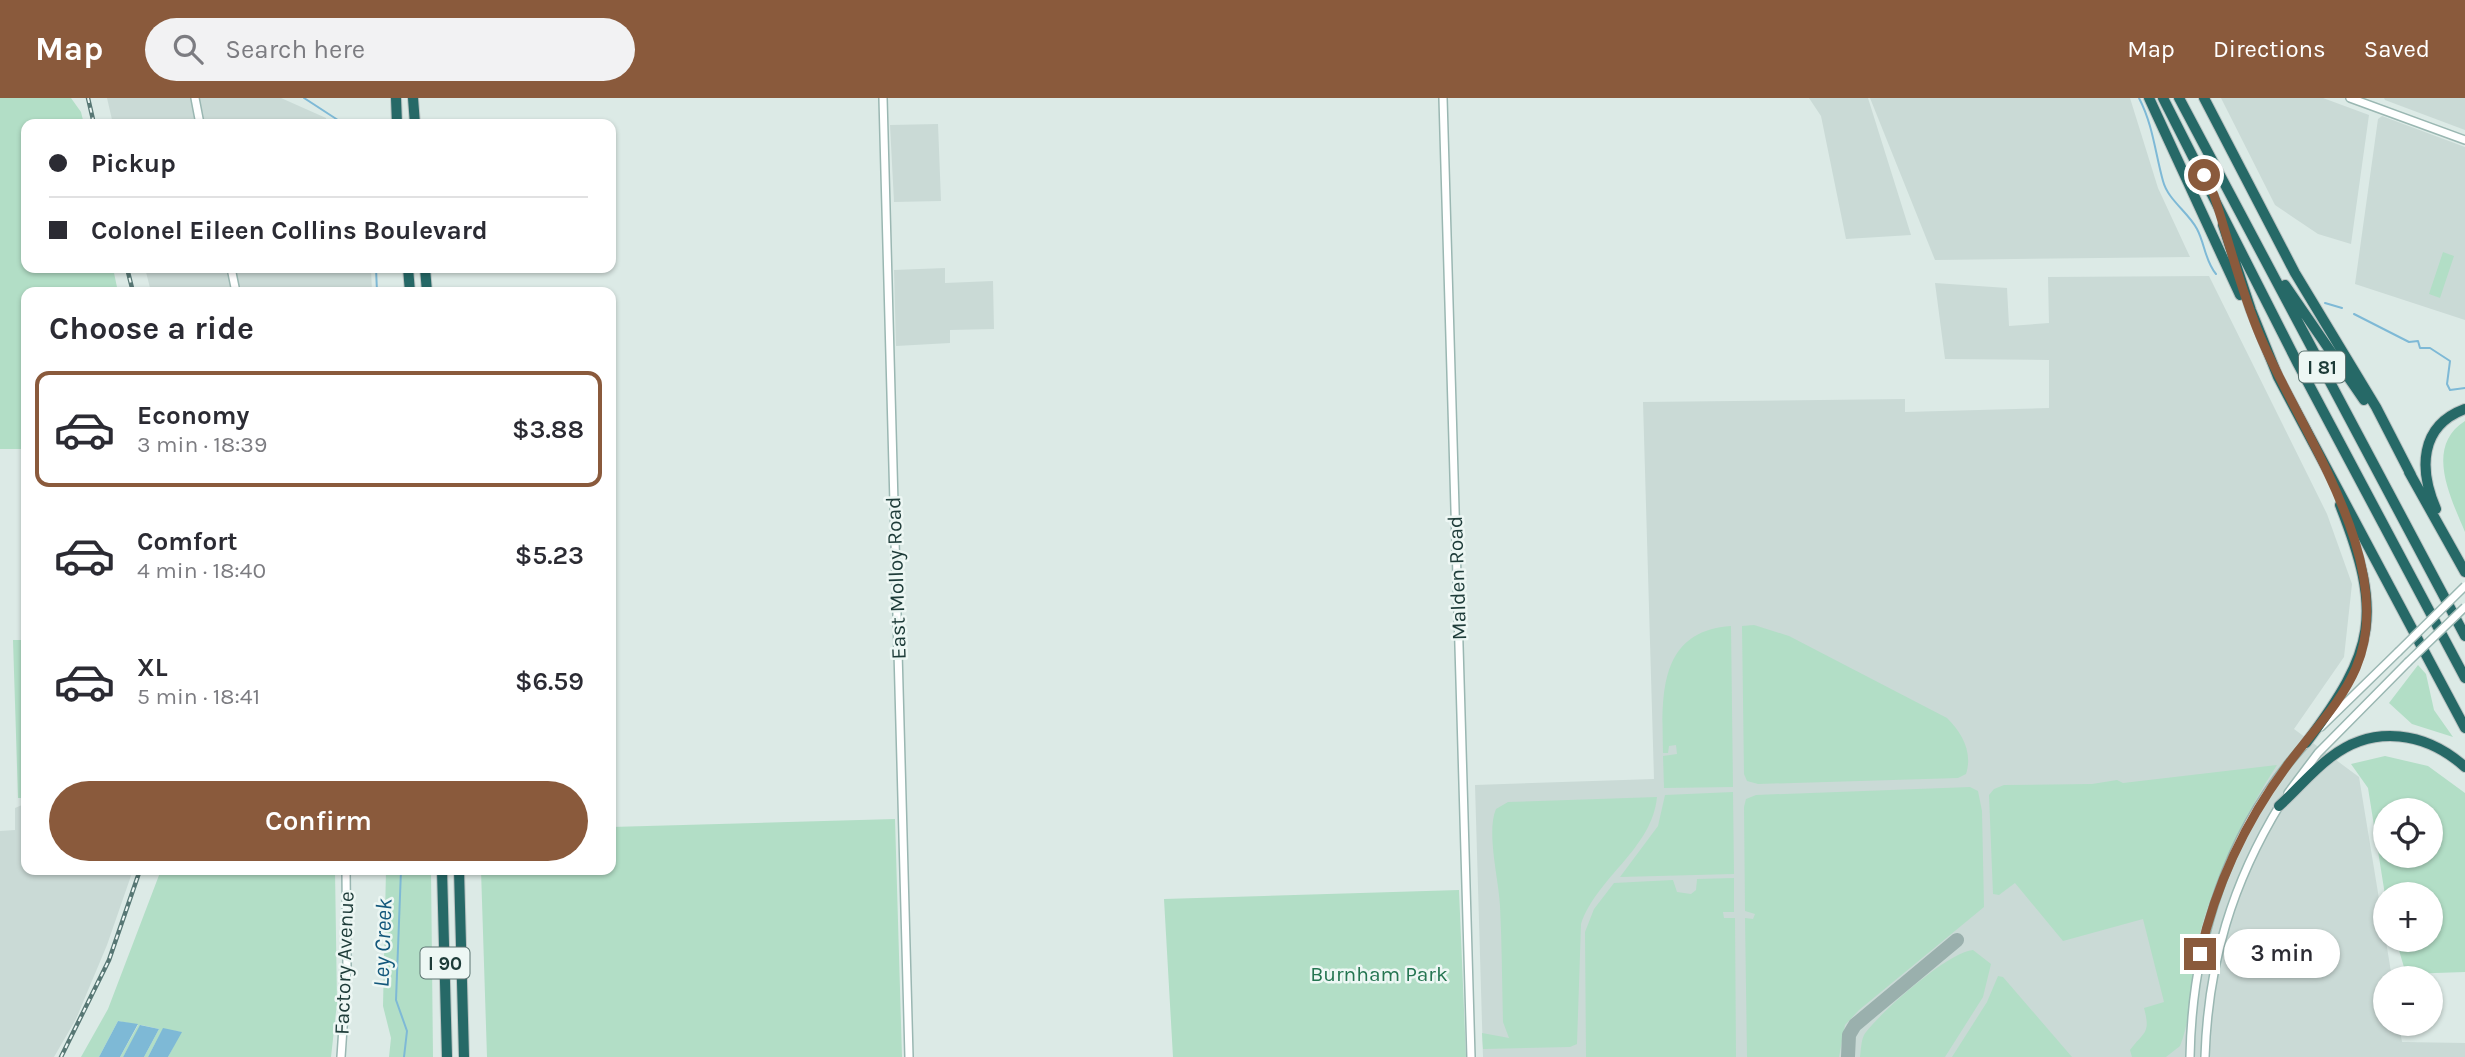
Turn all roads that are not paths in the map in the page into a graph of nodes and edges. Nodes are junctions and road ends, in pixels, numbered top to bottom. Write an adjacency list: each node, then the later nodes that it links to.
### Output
1 (195, 98): 13 (street)
2 (396, 98): 14 (highway)
3 (414, 98): 15 (highway)
4 (883, 98): 38 (street, East Molloy Road)
5 (1443, 98): 39 (street, Malden Road)
6 (2149, 98): 19 (highway)
7 (2163, 98): 17 (highway, I 81)
8 (2179, 98): 18 (highway, I 81)
9 (2204, 98): 22 (highway)
10 (2350, 98): 12 (street)
11 (2377, 98): 12 (street)
12 (2376, 107): 16 (street)
13 (199, 119)
14 (397, 119)
15 (415, 119)
16 (2465, 140)
17 (2214, 195): 19 (highway); 27 (highway, I 81)
18 (2251, 233): 22 (highway); 26 (highway, I 81)
19 (2259, 334): 21 (highway)
20 (2465, 409): 23 (highway)
21 (2321, 459): 28 (highway); 29 (highway)
22 (2411, 475): 23 (highway)
23 (2463, 568)
24 (2465, 586): 29 (street, bridge)
25 (2465, 607): 31 (street, bridge)
26 (2465, 636)
27 (2465, 678)
28 (2465, 728)
29 (2306, 743): 40 (street)
30 (2465, 767): 31 (highway)
31 (2279, 806): 41 (street)
32 (346, 875): 35 (street, Factory Avenue)
33 (443, 875): 36 (highway, I 90)
34 (459, 875): 37 (highway, I 90)
35 (341, 1057)
36 (447, 1057)
37 (464, 1057)
38 (909, 1057)
39 (1471, 1057)
40 (2190, 1057)
41 (2205, 1057)

